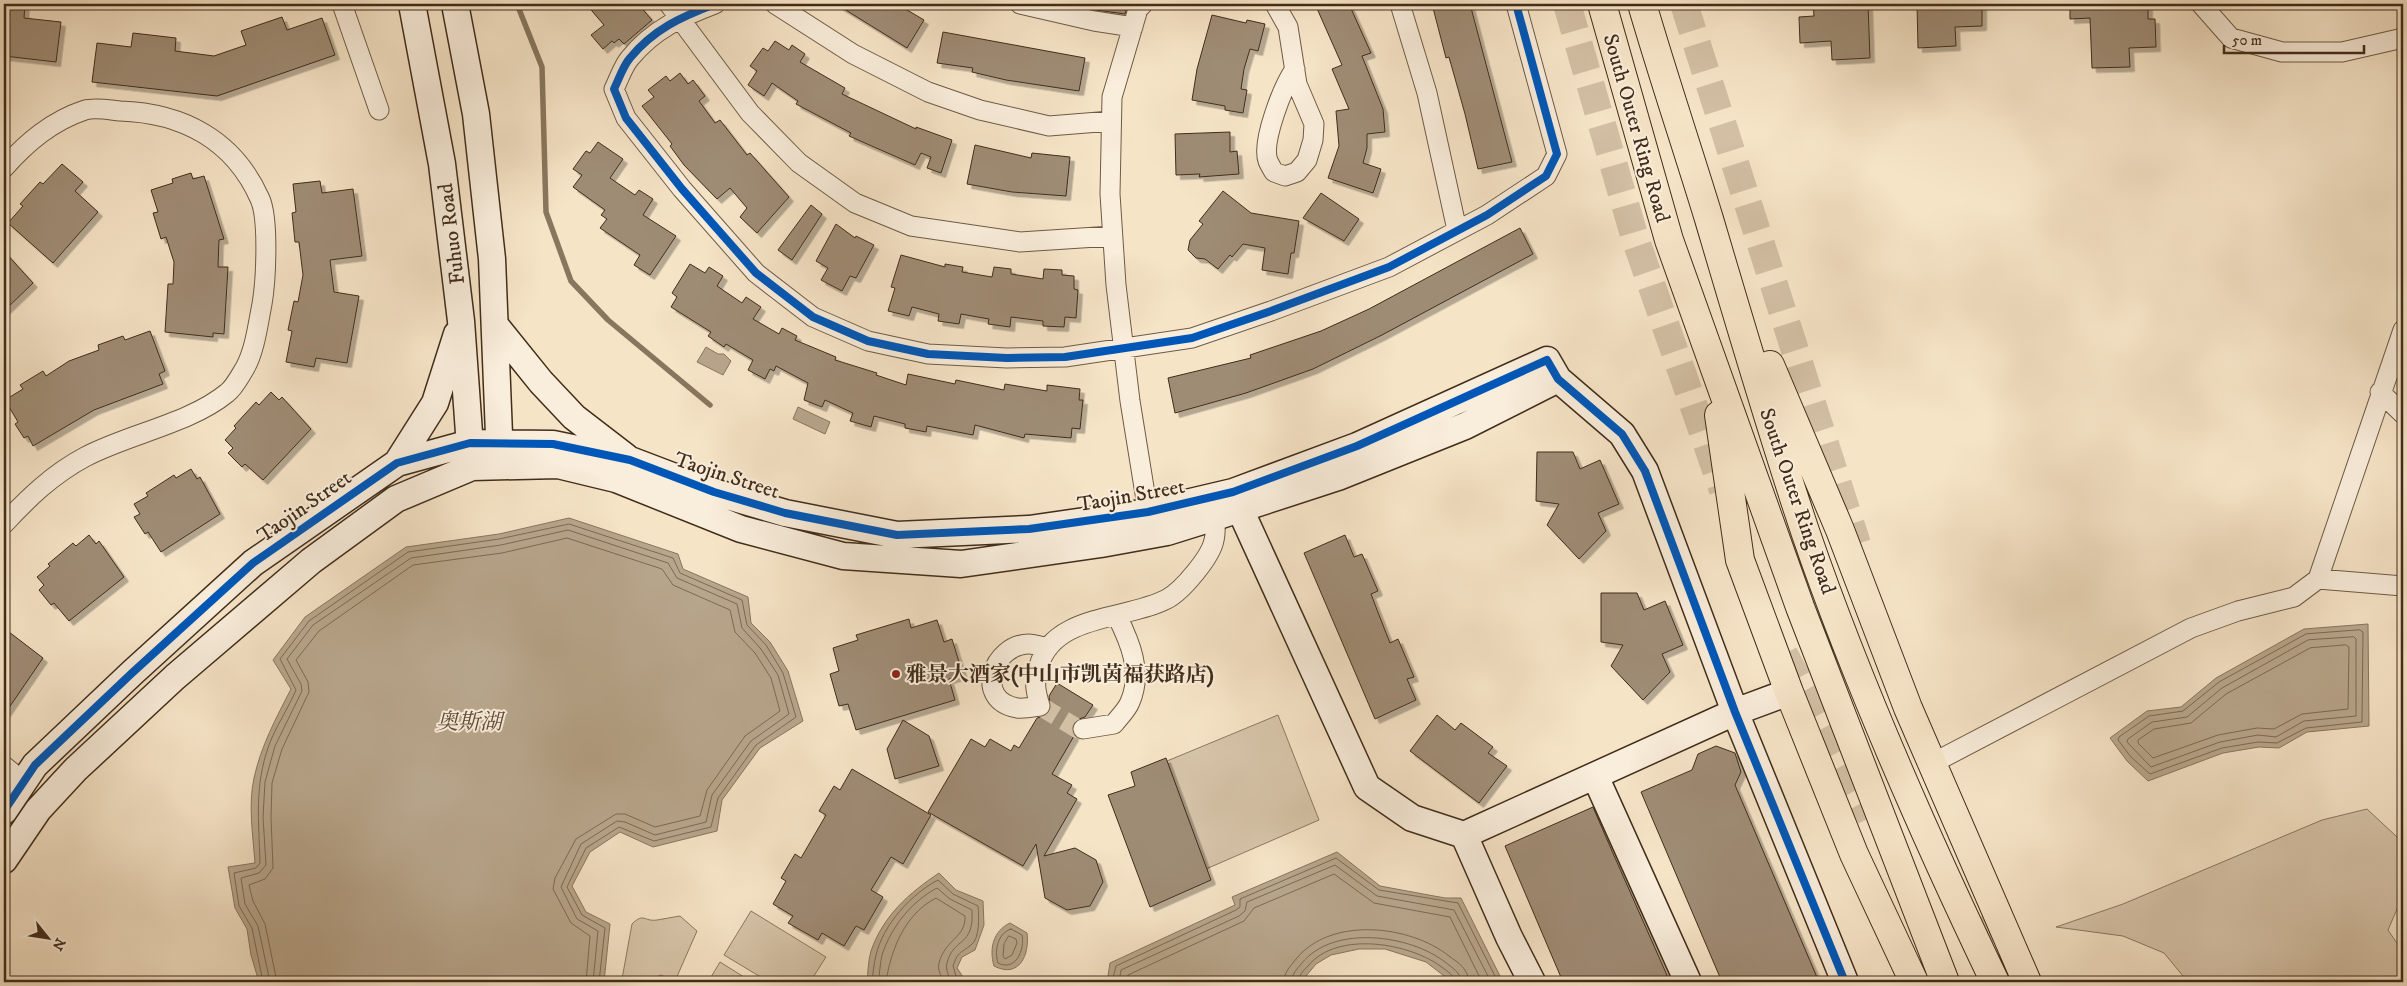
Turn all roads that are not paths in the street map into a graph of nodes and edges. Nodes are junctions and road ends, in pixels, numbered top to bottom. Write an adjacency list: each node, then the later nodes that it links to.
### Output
1 (342, 4): 18 (street)
2 (412, 4): 24 (street, Fuhuo Road)
3 (455, 4): 25 (street, Fuhuo Road)
4 (715, 4): 14 (street)
5 (775, 4): 19 (street)
6 (1020, 4): 15 (street)
7 (1142, 4): 15 (street)
8 (1275, 4): 17 (street)
9 (1400, 4): 21 (street)
10 (1516, 4): 21 (street)
11 (1602, 4): 28 (highway, South Outer Ring Road)
12 (1642, 4): 23 (highway, South Outer Ring Road)
13 (2200, 4): 16 (street)
14 (674, 11): 22 (street); 27 (street)
15 (1133, 27): 19 (street)
16 (2403, 38)
17 (1295, 69): 17 (street)
18 (379, 110)
19 (1111, 121): 22 (street)
20 (4, 168): 37 (street)
21 (1457, 230): 27 (street)
22 (1112, 236): 27 (street)
23 (1727, 286): 45 (highway); 57 (highway, South Outer Ring Road)
24 (461, 322): 32 (street, Fuhuo Road); 34 (street)
25 (495, 325): 31 (street, Fuhuo Road); 33 (street)
26 (2403, 330): 29 (street)
27 (1125, 349): 36 (street)
28 (1709, 354): 42 (highway); 56 (highway, South Outer Ring Road)
29 (2380, 392): 30 (street); 38 (street)
30 (2403, 414)
31 (500, 454): 32 (street); 33 (street, Taojin Street); 35 (street)
32 (471, 455): 34 (street, Taojin Street); 49 (street)
33 (630, 460): 36 (street, Taojin Street)
34 (397, 463): 48 (street, Taojin Street)
35 (1229, 506): 36 (street, Taojin Street); 40 (street); 43 (street); 50 (street)
36 (1148, 512)
37 (4, 524)
38 (2318, 579): 39 (street); 45 (street)
39 (2403, 586)
40 (1117, 616): 41 (street); 44 (street)
41 (1048, 648)
42 (1789, 692): 43 (street); 55 (highway)
43 (1735, 712): 47 (street); 54 (street)
44 (1083, 729)
45 (1931, 764): 58 (highway)
46 (4, 766): 48 (street)
47 (1595, 776): 50 (street); 53 (street)
48 (11, 800): 49 (street)
49 (38, 810): 51 (street)
50 (1464, 835): 52 (street)
51 (4, 860)
52 (1532, 982)
53 (1688, 982)
54 (1845, 982)
55 (1914, 982)
56 (1946, 982)
57 (1995, 982)
58 (2027, 982)

